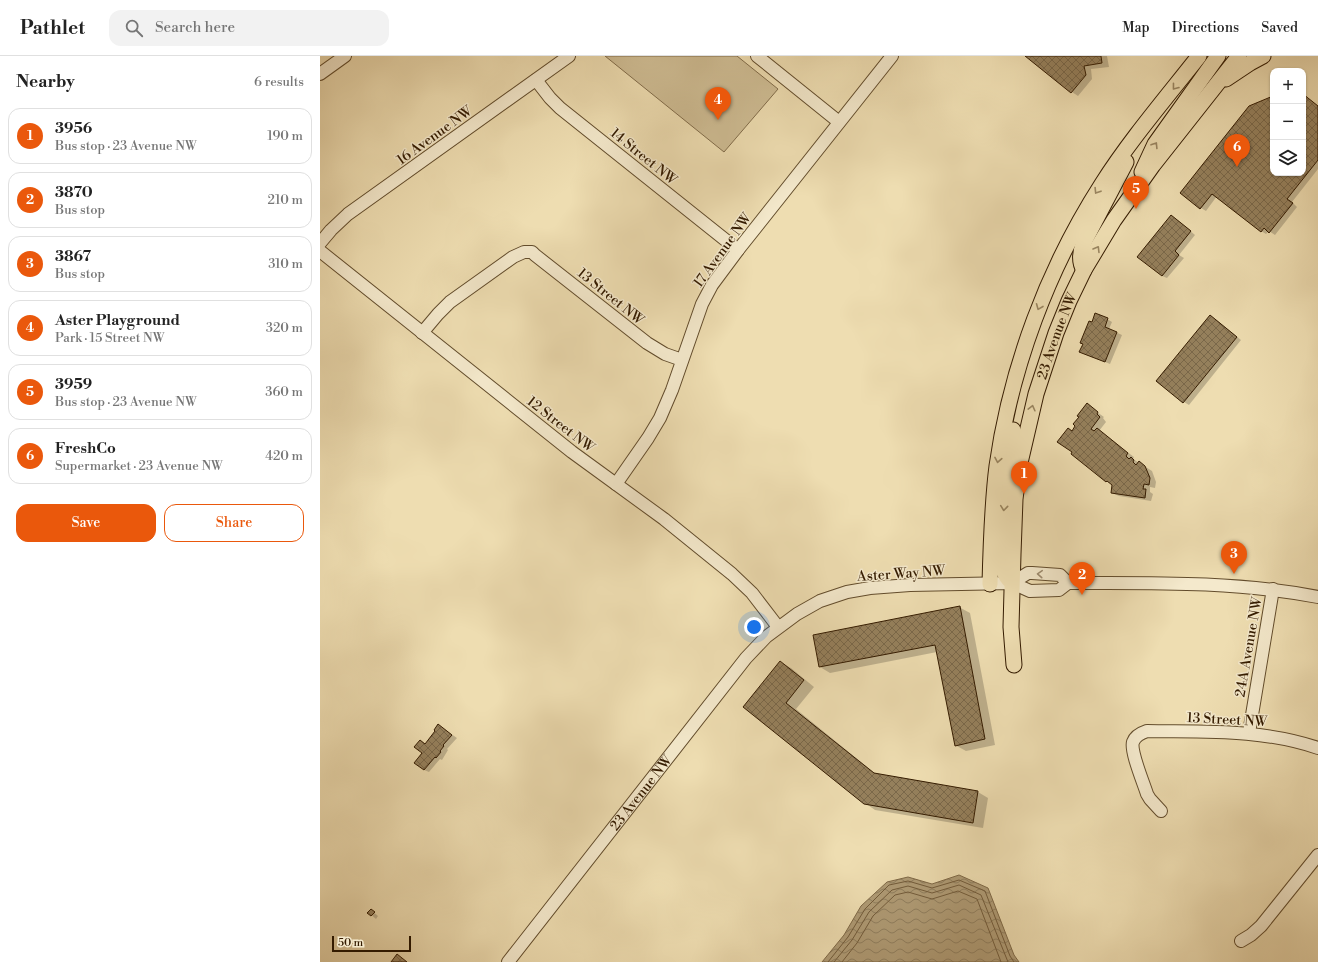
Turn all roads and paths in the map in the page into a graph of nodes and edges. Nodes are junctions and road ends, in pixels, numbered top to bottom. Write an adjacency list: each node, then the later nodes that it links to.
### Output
1 (345, 56): 9 (street)
2 (569, 56): 10 (street, 16 Avenue NW)
3 (757, 56): 12 (street)
4 (892, 56): 12 (street, 17 Avenue NW)
5 (1199, 56): 13 (main road, 23 Avenue NW, one-way to 13)
6 (1218, 56): 14 (main road, one-way to 6)
7 (1239, 56): 11 (main road, 23 Avenue NW)
8 (1263, 56): 11 (main road)
9 (320, 74)
10 (536, 80): 15 (street, 16 Avenue NW); 17 (street, 14 Street NW)
11 (1214, 88): 14 (main road, 23 Avenue NW)
12 (840, 122): 17 (street, 17 Avenue NW)
13 (1142, 129): 18 (main road); 20 (main road, 23 Avenue NW, one-way to 20)
14 (1133, 193): 18 (main road, 23 Avenue NW, one-way to 14)
15 (320, 243)
16 (320, 250): 19 (street, 12 Street NW)
17 (738, 250): 21 (street, 17 Avenue NW)
18 (1084, 270): 23 (main road, 23 Avenue NW, one-way to 18)
19 (422, 333): 21 (street, 13 Street NW); 22 (street, 12 Street NW)
20 (1026, 345): 23 (main road, one-way to 23); 25 (main road, 23 Avenue NW, one-way to 25)
21 (682, 360): 22 (street, 17 Avenue NW)
22 (616, 484): 28 (street, 12 Street NW)
23 (1012, 583): 24 (street); 24 (street, one-way to 23); 25 (street, Aster Way NW); 29 (main road, 23 Avenue NW)
24 (1068, 583): 26 (street)
25 (990, 584): 28 (street, Aster Way NW)
26 (1273, 590): 27 (street); 30 (street, 24A Avenue NW)
27 (1318, 597)
28 (778, 627): 35 (street, 23 Avenue NW)
29 (1014, 665)
30 (1248, 733): 31 (street, 13 Street NW); 32 (street, 13 Street NW)
31 (1318, 748)
32 (1161, 811)
33 (1318, 855): 34 (street)
34 (1241, 941)
35 (508, 962)

